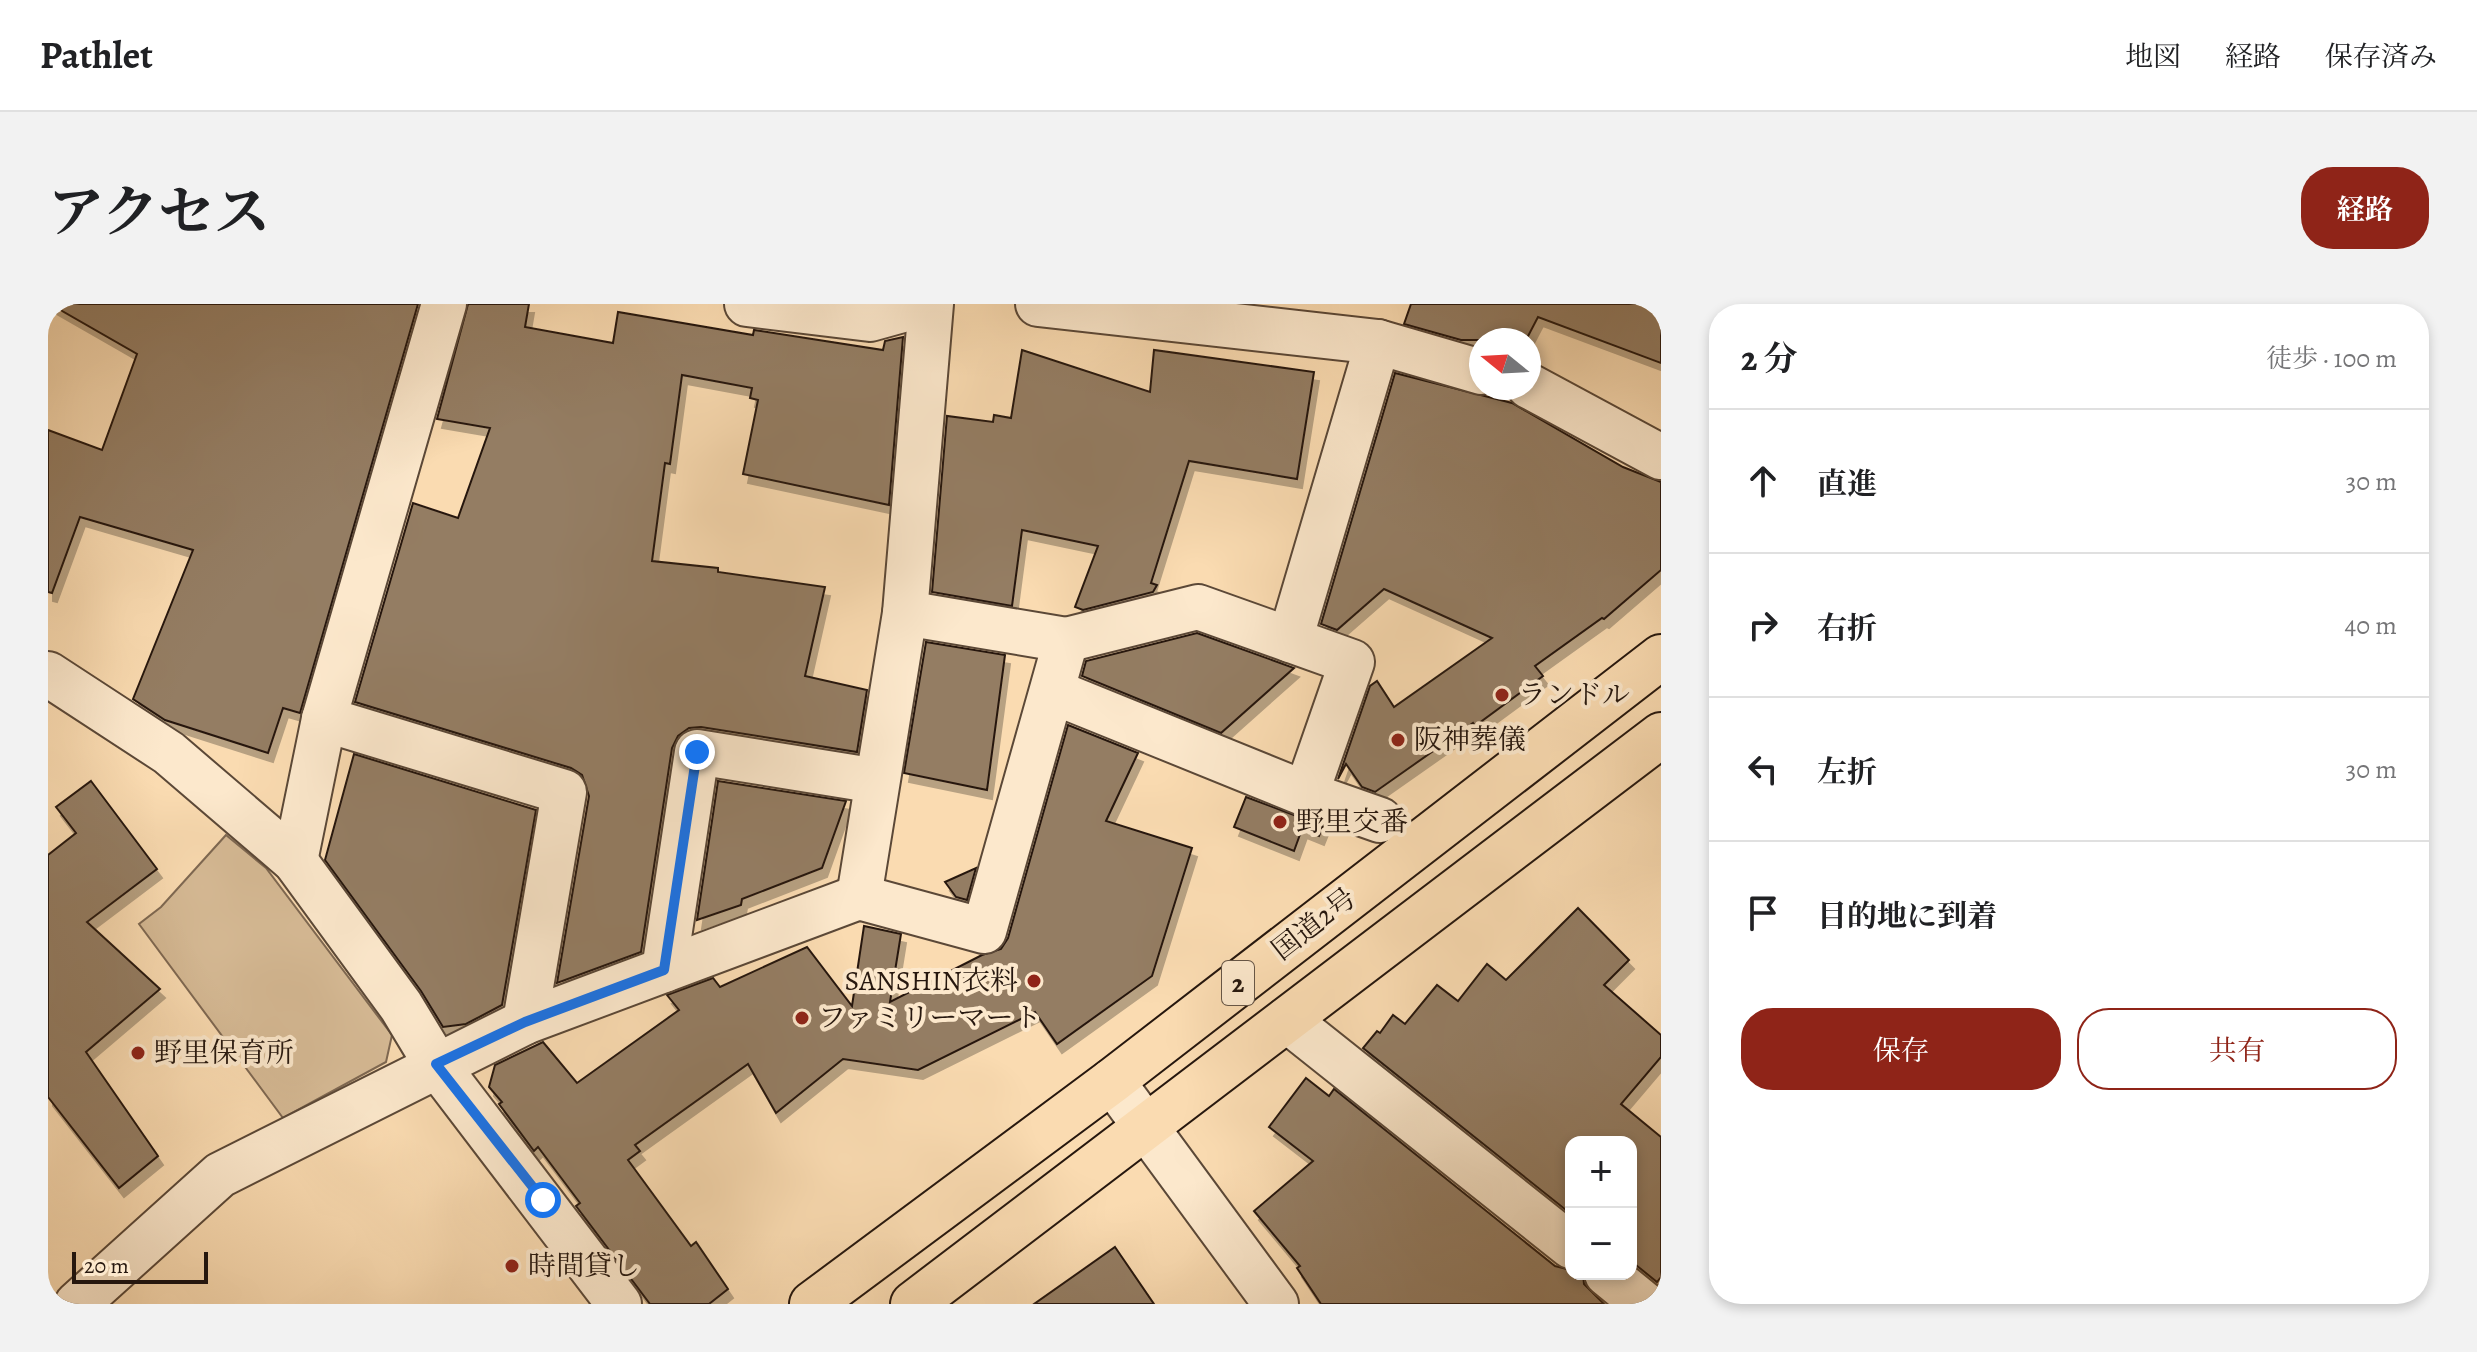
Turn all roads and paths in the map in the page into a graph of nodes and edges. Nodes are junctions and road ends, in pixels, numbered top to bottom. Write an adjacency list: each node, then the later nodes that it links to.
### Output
1 (444, 304): 16 (street)
2 (747, 304): 3 (street)
3 (924, 304)
4 (931, 304): 10 (street)
5 (1038, 304): 6 (street)
6 (1358, 328): 7 (street); 12 (street)
7 (1469, 368)
8 (1541, 392): 9 (street)
9 (1661, 457)
10 (905, 613): 11 (street); 18 (street)
11 (1066, 640): 12 (street); 15 (street)
12 (1290, 640): 19 (street)
13 (1661, 657): 27 (highway, 国道2号 / 2)
14 (48, 674): 21 (street)
15 (1054, 692): 19 (street); 22 (street)
16 (324, 719): 21 (street); 25 (street)
17 (1661, 735): 24 (highway, 2)
18 (877, 781): 22 (street); 23 (street)
19 (1306, 794): 20 (street)
20 (1380, 820)
21 (295, 861): 26 (street)
22 (859, 897): 23 (street)
23 (664, 970): 25 (street)
24 (1287, 1020): 28 (highway, 2); 29 (street)
25 (525, 1022): 26 (street)
26 (436, 1064): 31 (street); 32 (street)
27 (1112, 1081): 28 (street); 33 (highway, 国道2号 / 2)
28 (1147, 1127): 34 (highway, 2); 35 (street)
29 (1565, 1241)
30 (1614, 1280): 36 (street)
31 (77, 1304)
32 (619, 1304)
33 (812, 1304)
34 (913, 1304)
35 (1276, 1304)
36 (1644, 1304)

